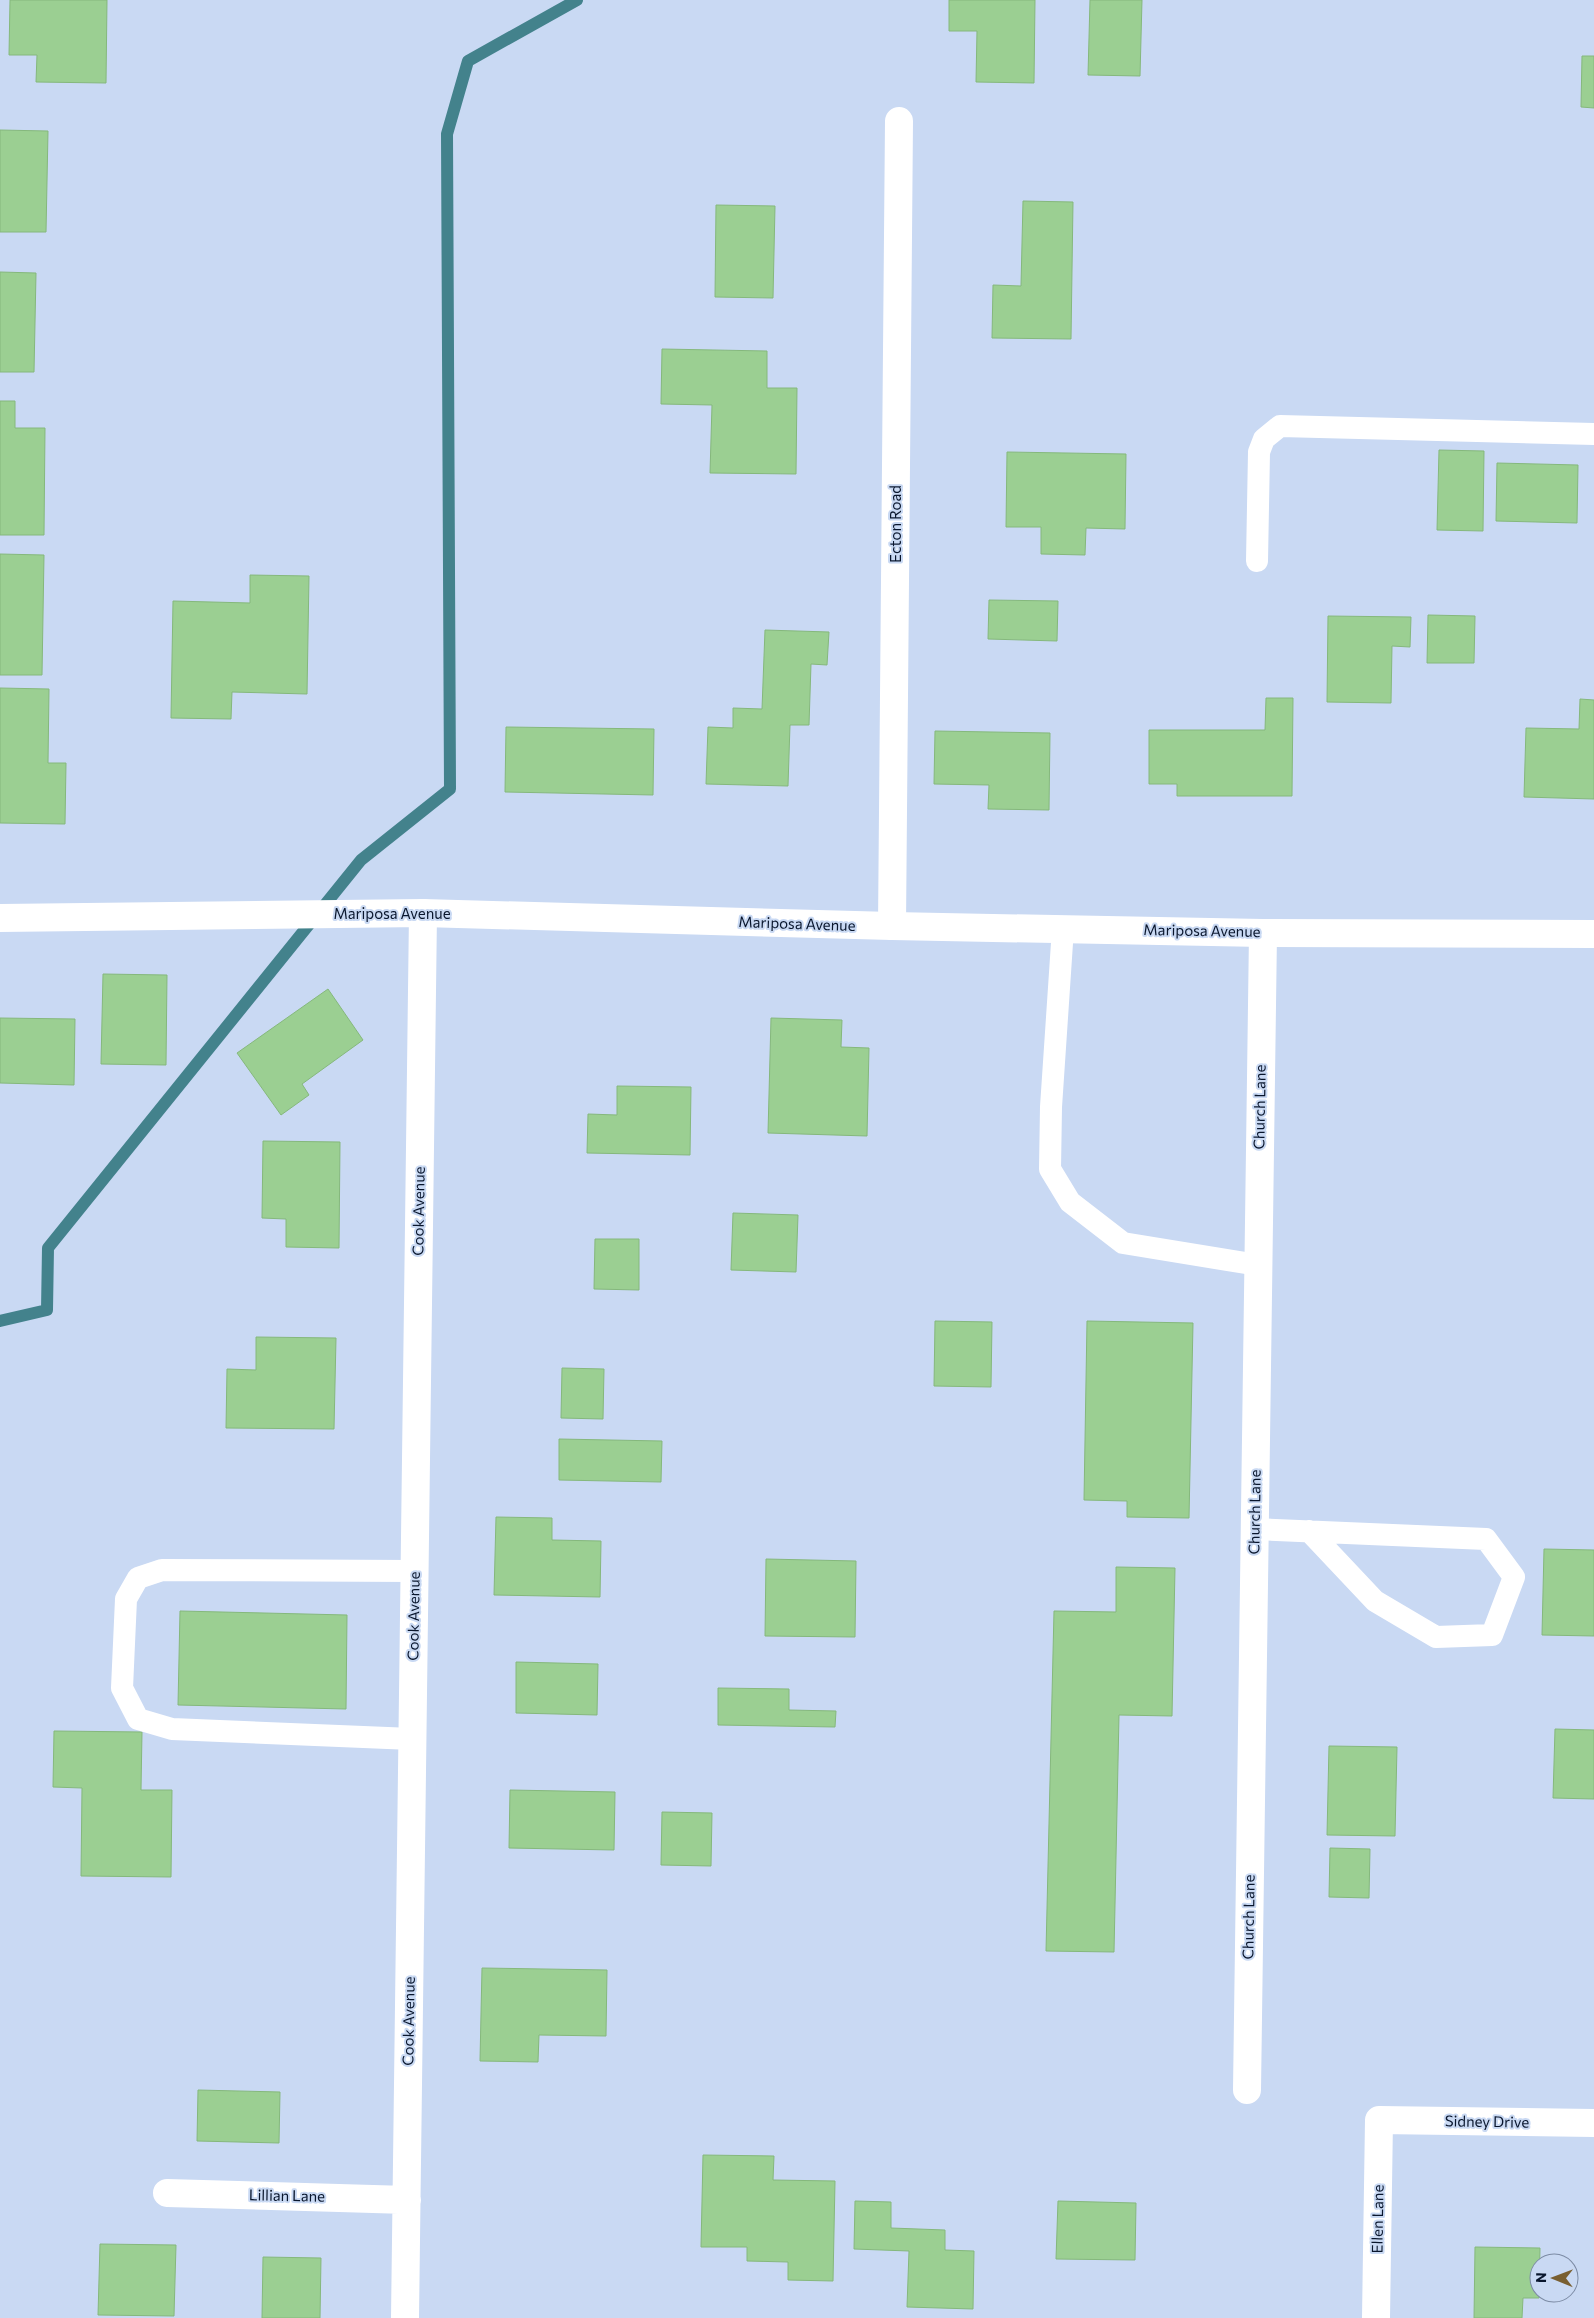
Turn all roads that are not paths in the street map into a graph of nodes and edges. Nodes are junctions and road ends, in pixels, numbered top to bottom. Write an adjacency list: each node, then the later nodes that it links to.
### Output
1 (899, 121): 6 (street, Ecton Road)
2 (1594, 434): 3 (lane)
3 (1257, 561)
4 (423, 913): 5 (street, Mariposa Avenue); 6 (street, Mariposa Avenue); 13 (street, Cook Avenue)
5 (0, 918)
6 (892, 926): 7 (street, Mariposa Avenue)
7 (1063, 928): 8 (street, Mariposa Avenue); 10 (lane)
8 (1263, 933): 9 (street, Mariposa Avenue); 10 (street, Church Lane)
9 (1594, 934)
10 (1258, 1265): 11 (street, Church Lane)
11 (1255, 1529): 12 (lane); 15 (street, Church Lane)
12 (1309, 1531): 12 (lane)
13 (414, 1571): 14 (street, Cook Avenue); 14 (lane)
14 (412, 1739): 19 (street, Cook Avenue)
15 (1247, 2090)
16 (1379, 2120): 17 (street, Sidney Drive); 21 (street, Ellen Lane)
17 (1594, 2123)
18 (167, 2193): 19 (street, Lillian Lane)
19 (406, 2200): 20 (street, Cook Avenue)
20 (405, 2318)
21 (1376, 2318)

